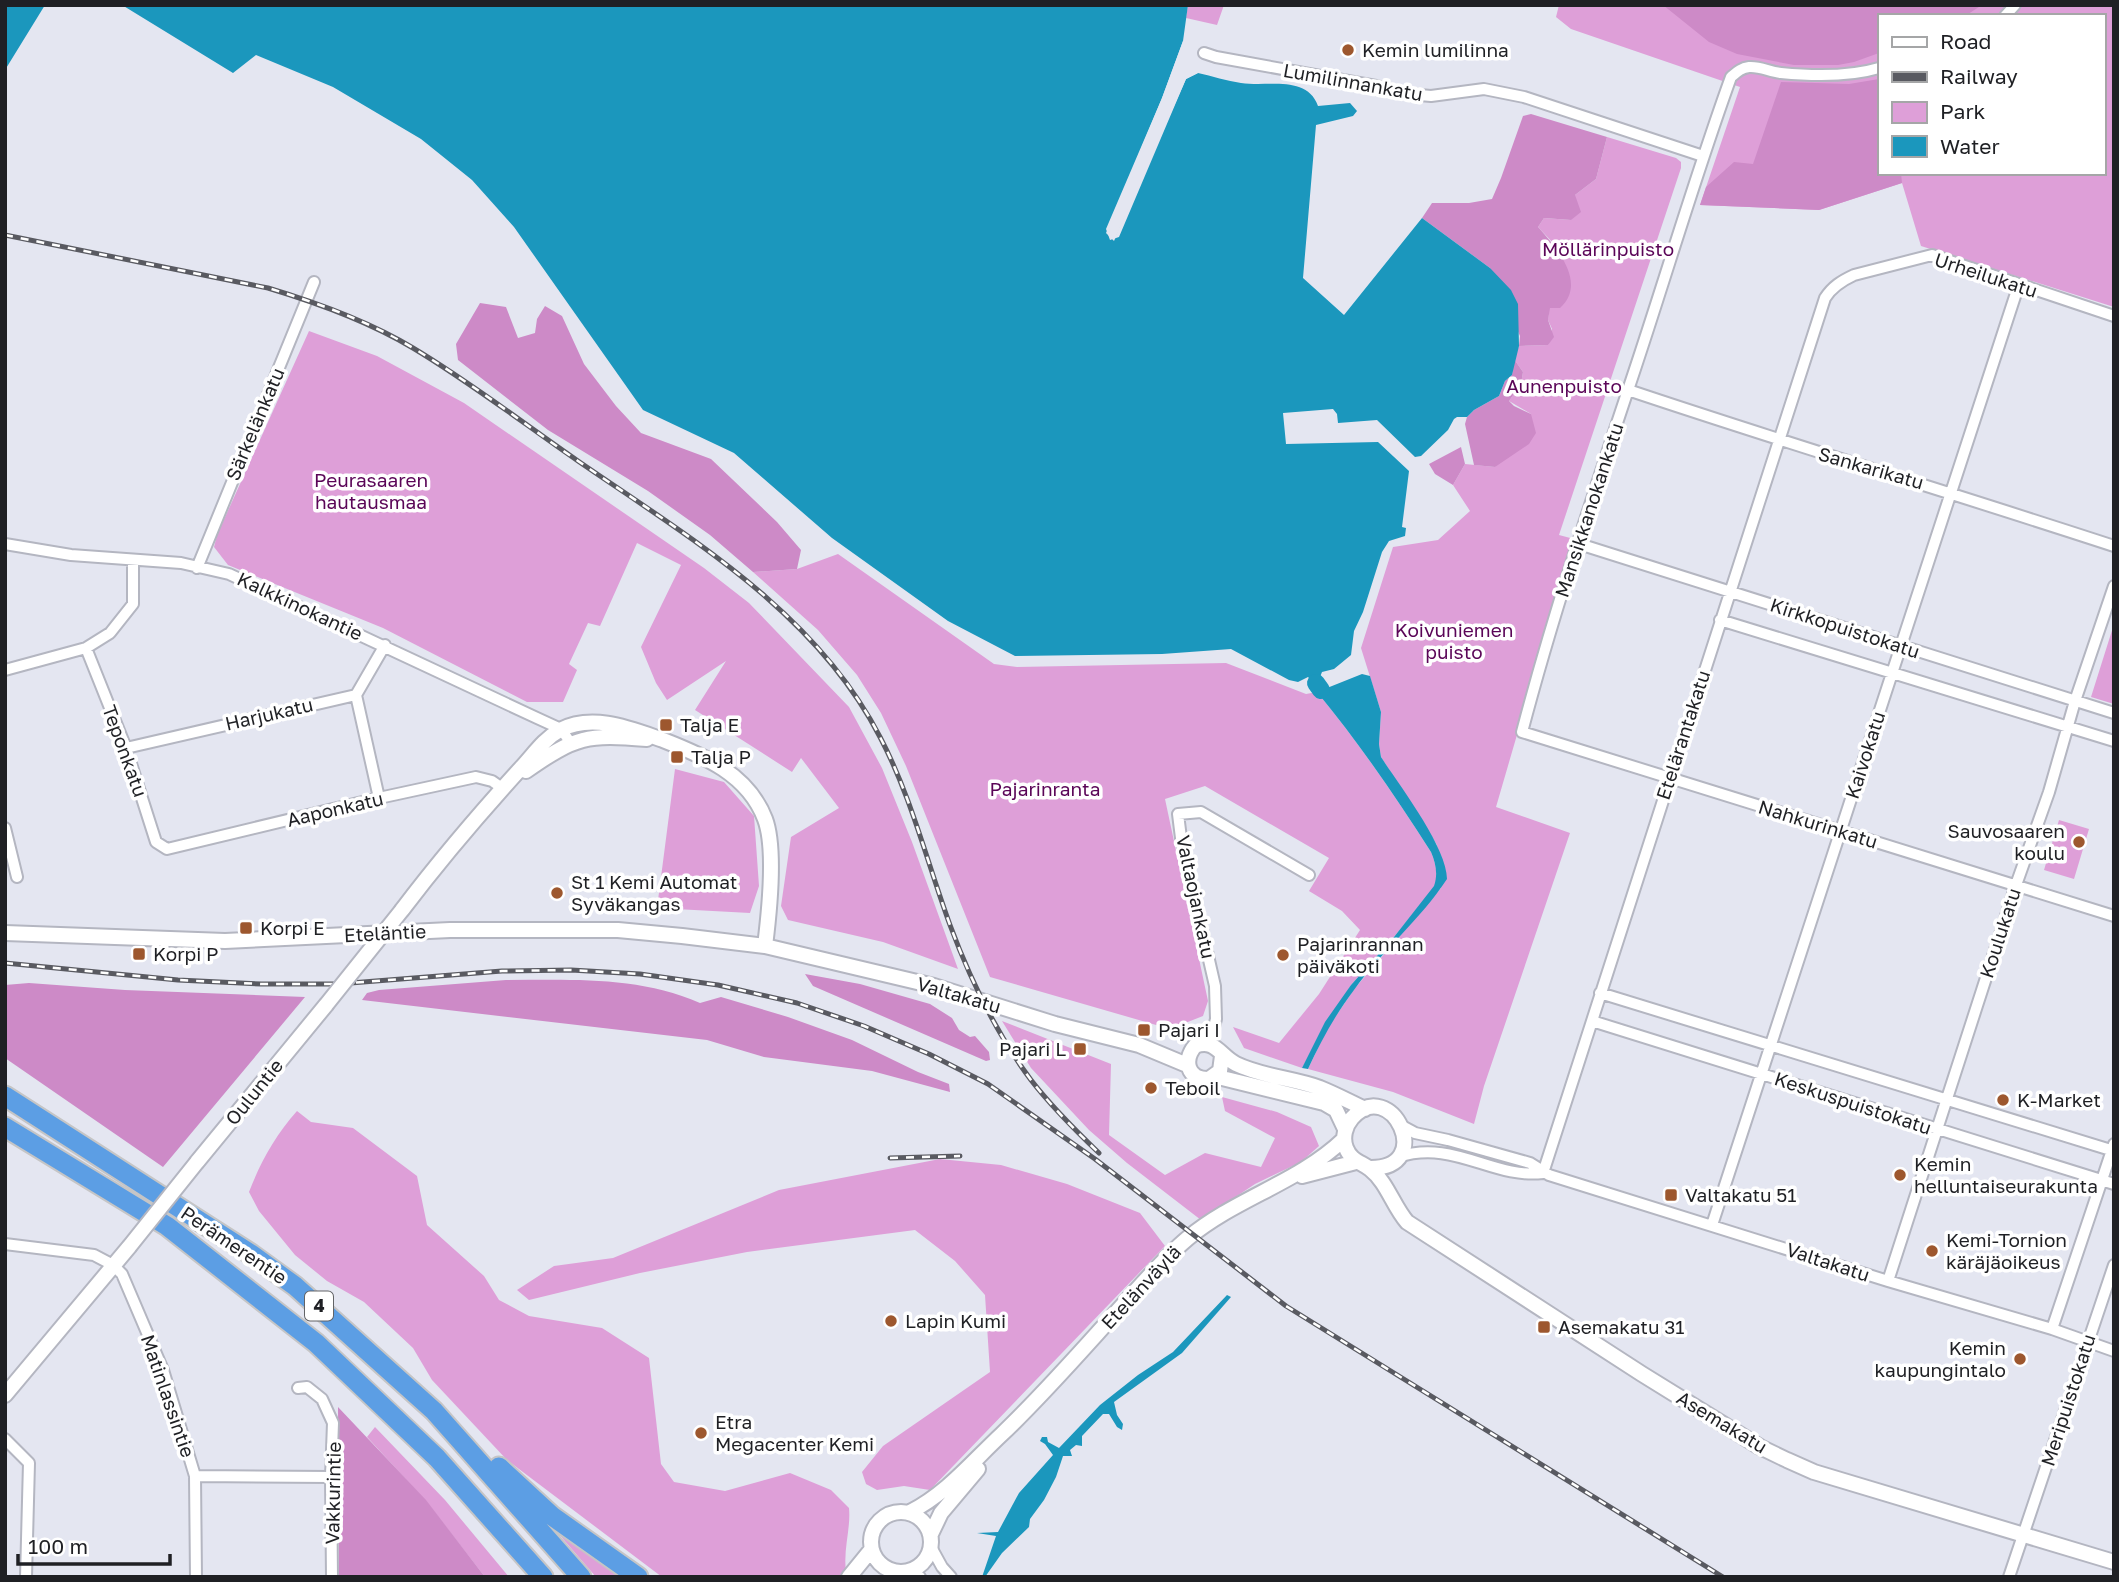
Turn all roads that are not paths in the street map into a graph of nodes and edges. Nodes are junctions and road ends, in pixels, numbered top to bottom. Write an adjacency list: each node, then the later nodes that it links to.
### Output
1 (1204, 53): 3 (street, Lumilinnankatu)
2 (1878, 68): 3 (street, Mansikkanokankatu)
3 (1703, 156): 8 (street, Mansikkanokankatu)
4 (314, 282): 15 (street, Särkelänkatu)
5 (2019, 285): 6 (street, Urheilukatu); 7 (street, Urheilukatu); 10 (street, Kaivokatu)
6 (1825, 298): 9 (street, Etelärantakatu)
7 (2114, 316)
8 (1628, 390): 9 (street, Sankarikatu); 11 (street, Mansikkanokankatu)
9 (1780, 441): 10 (street, Sankarikatu); 17 (street, Etelärantakatu)
10 (1950, 492): 13 (street, Sankarikatu); 20 (street, Kaivokatu)
11 (1576, 542): 17 (street, Kirkkopuistokatu); 29 (street, Mansikkanokankatu)
12 (5, 544): 14 (street, Kalkkinokantie)
13 (2114, 546)
14 (133, 560): 15 (street, Kalkkinokantie); 21 (street)
15 (197, 568): 19 (street, Kalkkinokantie)
16 (2114, 586): 25 (street, Koulukatu)
17 (1729, 592): 18 (street, Etelärantakatu); 20 (street, Kirkkopuistokatu)
18 (1720, 620): 23 (street, Kirkkopuistokatu); 34 (street, Etelärantakatu)
19 (385, 645): 24 (street); 28 (street, Kalkkinokantie)
20 (1900, 646): 23 (street, Kaivokatu); 25 (street, Kirkkopuistokatu)
21 (86, 648): 22 (street); 33 (street, Teponkatu)
22 (5, 670)
23 (1891, 673): 27 (street, Kirkkopuistokatu); 38 (street, Kaivokatu)
24 (356, 695): 33 (street, Harjukatu); 36 (street)
25 (2075, 701): 26 (street, Kirkkopuistokatu); 27 (street, Koulukatu)
26 (2114, 713)
27 (2068, 727): 31 (street, Kirkkopuistokatu); 42 (street, Koulukatu)
28 (561, 729): 30 (main road, Ouluntie); 32 (street, Kalkkinokantie); 35 (main road, Ouluntie)
29 (1522, 732): 34 (street, Nahkurinkatu)
30 (663, 740): 32 (main road, Ouluntie); 45 (main road, Ouluntie)
31 (2114, 741)
32 (570, 742): 35 (main road, Ouluntie)
33 (126, 748): 39 (street, Teponkatu)
34 (1669, 779): 38 (street, Nahkurinkatu); 46 (street, Etelärantakatu)
35 (502, 788): 36 (street, Aaponkatu); 71 (main road, Ouluntie, bridge)
36 (379, 798): 39 (street, Aaponkatu)
37 (5, 828): 41 (street)
38 (1840, 831): 42 (street, Nahkurinkatu); 49 (street, Kaivokatu)
39 (167, 849)
40 (1309, 875): 48 (street, Valtaojankatu)
41 (17, 877)
42 (2016, 885): 43 (street, Nahkurinkatu); 56 (street, Koulukatu)
43 (2114, 916)
44 (5, 933): 45 (main road, Eteläntie)
45 (765, 946): 50 (main road, Valtakatu)
46 (1600, 993): 47 (street, Etelärantakatu); 49 (street, Keskuspuistokatu)
47 (1591, 1021): 53 (street, Keskuspuistokatu); 65 (street, Etelärantakatu)
48 (1202, 1044): 50 (main road, Valtakatu); 51 (main road); 52 (main road)
49 (1770, 1047): 53 (street, Kaivokatu); 56 (street, Keskuspuistokatu)
50 (1152, 1049): 52 (main road, Valtakatu)
51 (1222, 1056): 54 (main road); 57 (main road)
52 (1187, 1065): 54 (main road)
53 (1761, 1074): 60 (street, Keskuspuistokatu); 69 (street, Kaivokatu)
54 (1214, 1076): 61 (main road)
55 (5, 1097): 79 (highway, Perämerentie / 4)
56 (1947, 1098): 60 (street, Koulukatu); 62 (street, Keskuspuistokatu)
57 (1365, 1109): 58 (main road); 61 (main road)
58 (1402, 1126): 63 (main road); 65 (street, Valtakatu)
59 (5, 1127): 94 (highway, Perämerentie / 4)
60 (1937, 1129): 67 (street, Keskuspuistokatu); 73 (street, Koulukatu)
61 (1345, 1134): 64 (main road); 66 (main road, Etelänväylä)
62 (2113, 1149): 67 (street, Meripuistokatu)
63 (1393, 1161): 64 (main road); 65 (street, Valtakatu); 68 (main road)
64 (1362, 1165): 66 (main road, Etelänväylä); 68 (main road, Asemakatu)
65 (1543, 1173): 69 (street, Valtakatu)
66 (1287, 1181): 80 (main road, Etelänväylä)
67 (2108, 1182): 74 (street, Meripuistokatu)
68 (1384, 1184): 85 (main road, Asemakatu)
69 (1712, 1225): 73 (street, Valtakatu)
70 (5, 1244): 71 (street)
71 (113, 1265): 78 (main road, Ouluntie); 82 (street, Matinlassintie)
72 (2114, 1265): 75 (street, Meripuistokatu)
73 (1888, 1281): 74 (street, Valtakatu)
74 (2052, 1329): 75 (street, Valtakatu)
75 (2087, 1342): 76 (street, Valtakatu); 85 (street, Meripuistokatu)
76 (2114, 1351)
77 (298, 1388): 83 (street, Vakkurintie)
78 (5, 1395)
79 (434, 1411): 95 (highway, Perämerentie / 4); 96 (highway)
80 (1017, 1422): 84 (main road, Etelänväylä); 86 (main road, Etelänväylä)
81 (5, 1439): 91 (street)
82 (195, 1476): 83 (street); 92 (street, Matinlassintie)
83 (331, 1476): 93 (street, Vakkurintie)
84 (909, 1512): 86 (main road); 87 (main road)
85 (2024, 1535): 88 (main road, Asemakatu); 100 (street, Meripuistokatu)
86 (931, 1541): 90 (main road); 99 (street)
87 (871, 1550): 89 (main road); 97 (main road)
88 (2114, 1562)
89 (884, 1568): 90 (main road); 98 (main road)
90 (914, 1574)
91 (26, 1577)
92 (196, 1577)
93 (332, 1577)
94 (542, 1577)
95 (581, 1577)
96 (638, 1577)
97 (849, 1577)
98 (871, 1577)
99 (951, 1577)
100 (2009, 1577)

